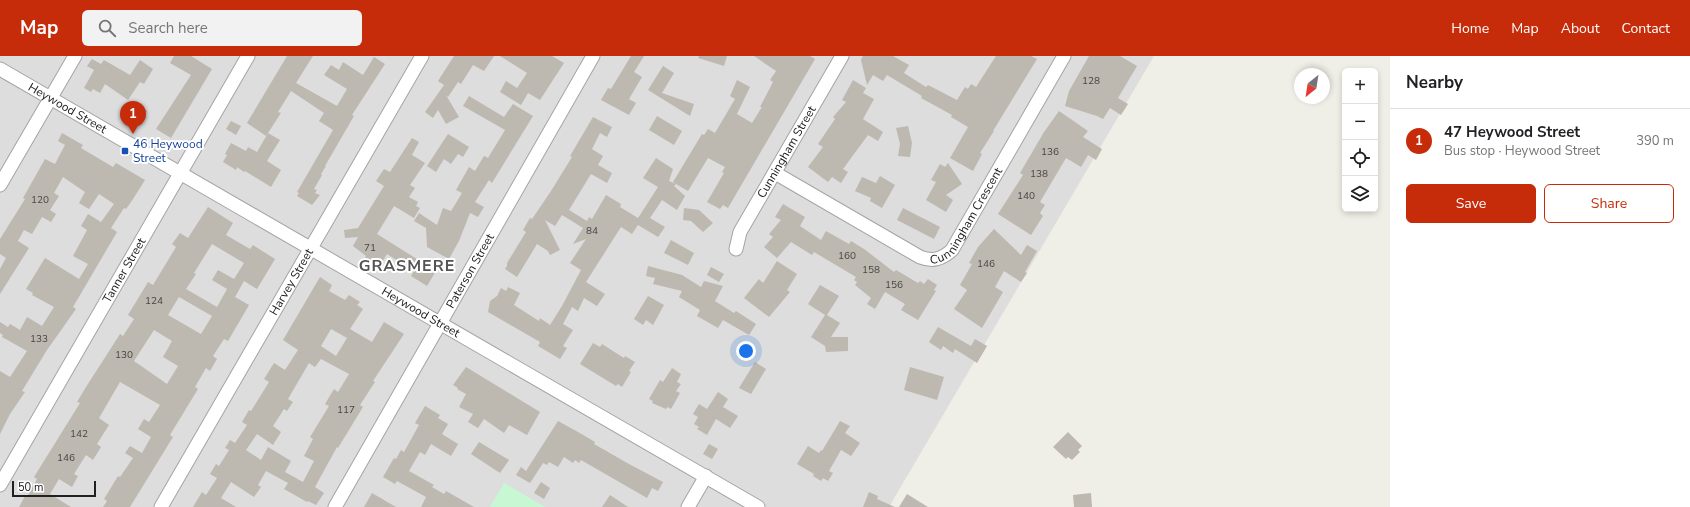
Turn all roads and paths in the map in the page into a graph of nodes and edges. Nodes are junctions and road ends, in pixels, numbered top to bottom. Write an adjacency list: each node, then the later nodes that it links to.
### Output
1 (75, 56): 8 (street)
2 (248, 56): 9 (street, Tanner Street)
3 (422, 56): 12 (street, Harvey Street)
4 (593, 56): 14 (street, Paterson Street)
5 (842, 56): 10 (street, Cunningham Street)
6 (1064, 56): 10 (street, Cunningham Crescent)
7 (0, 69): 8 (street, Heywood Street)
8 (50, 98): 9 (street, Heywood Street); 11 (street)
9 (181, 173): 12 (street, Heywood Street); 16 (street, Tanner Street)
10 (775, 173): 13 (street, Cunningham Street)
11 (0, 185)
12 (311, 248): 14 (street, Heywood Street); 17 (street, Harvey Street)
13 (736, 249)
14 (441, 324): 15 (street, Heywood Street); 18 (street, Paterson Street)
15 (706, 476): 19 (street); 20 (street, Heywood Street)
16 (0, 485)
17 (161, 507)
18 (335, 507)
19 (688, 507)
20 (758, 507)

